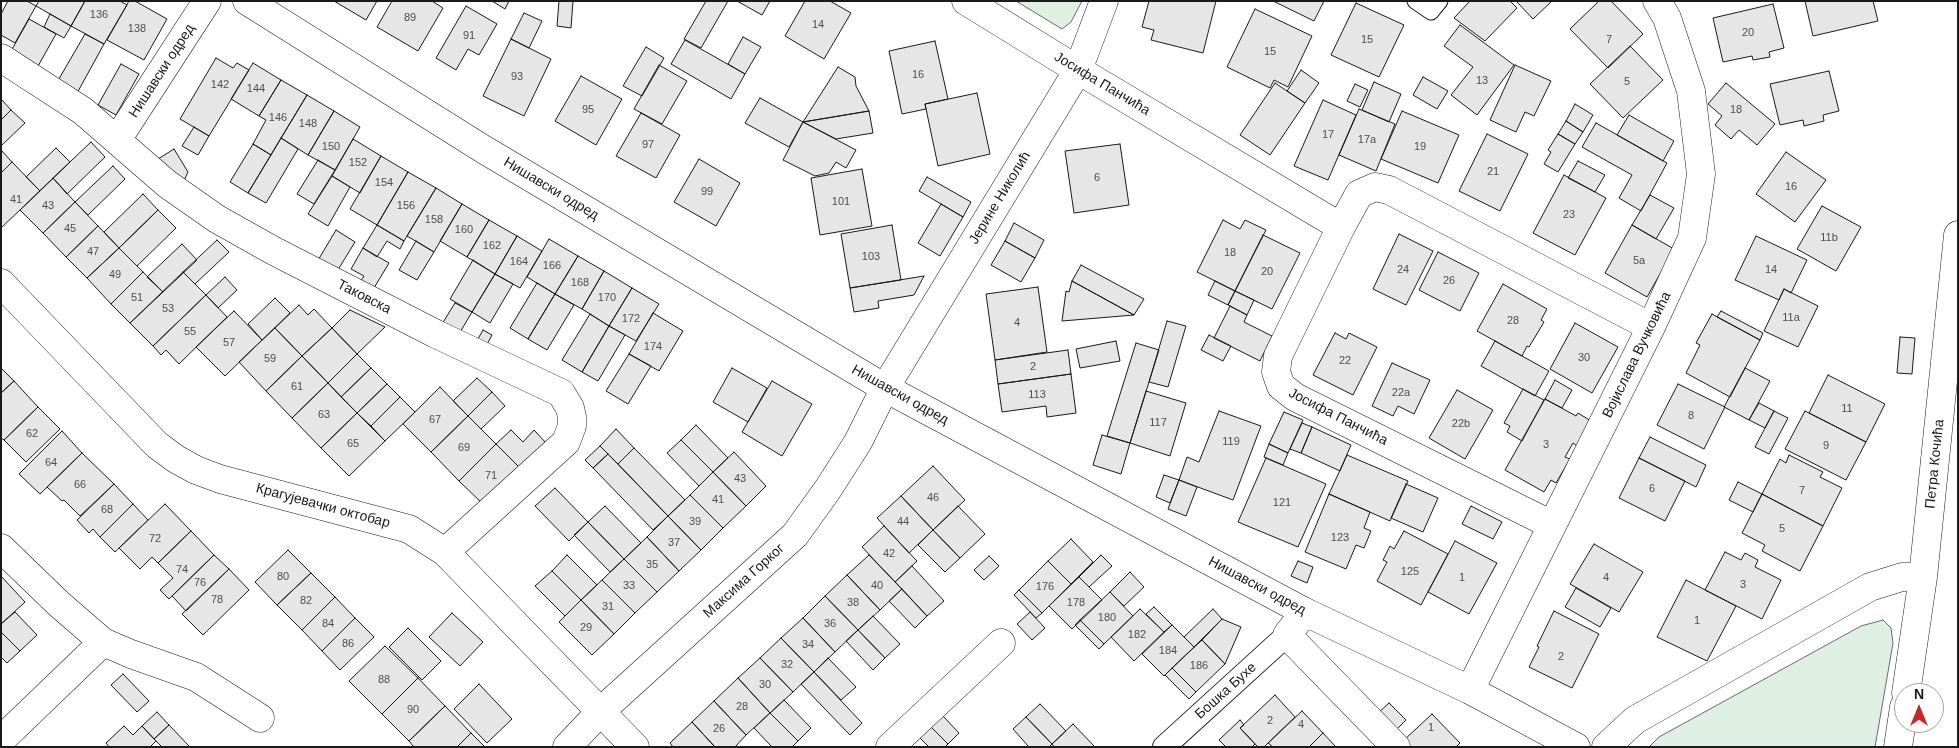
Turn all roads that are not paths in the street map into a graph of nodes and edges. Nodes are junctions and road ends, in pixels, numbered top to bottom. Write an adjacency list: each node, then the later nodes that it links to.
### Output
1 (207, 1): 10 (street, Нишавски одред)
2 (247, 1): 15 (street, Нишавски одред)
3 (966, 1): 9 (street, Јосифа Панчића)
4 (1104, 1): 9 (street, Јерине Николић)
5 (1415, 1): 6 (lane)
6 (1440, 1)
7 (1657, 1): 14 (street, Војислава Вучковића)
8 (1, 58): 10 (street, Таковска)
9 (1078, 70): 11 (street, Јосифа Панчића); 15 (street, Јерине Николић)
10 (117, 140): 18 (street, Таковска)
11 (1341, 228): 14 (street, Јосифа Панчића); 16 (street, Јосифа Панчића)
12 (1958, 235): 19 (street, Петра Кочића)
13 (1, 284): 18 (street, Крагујевачки октобар)
14 (1651, 327): 16 (street, Војислава Вучковића)
15 (885, 388): 20 (street, Нишавски одред); 26 (street, Максима Горког)
16 (1552, 525): 25 (street, Војислава Вучковића)
17 (1, 548): 22 (street)
18 (445, 552): 26 (street, Крагујевачки октобар)
19 (1923, 576): 24 (street, Петра Кочића); 36 (street)
20 (1305, 612): 21 (street); 25 (street, Нишавски одред)
21 (1287, 635): 33 (street, Бошка Бухе); 34 (street)
22 (103, 642): 27 (street); 29 (street)
23 (1001, 643): 32 (street)
24 (1907, 683)
25 (1470, 690): 35 (street, Нишавски одред)
26 (601, 711): 30 (street, Максима Горког); 31 (street, Крагујевачки октобар)
27 (260, 718)
28 (1900, 733): 37 (street)
29 (1, 740)
30 (567, 747)
31 (635, 747)
32 (890, 747)
33 (1164, 747)
34 (1396, 747)
35 (1576, 747)
36 (1606, 747)
37 (1898, 747)

